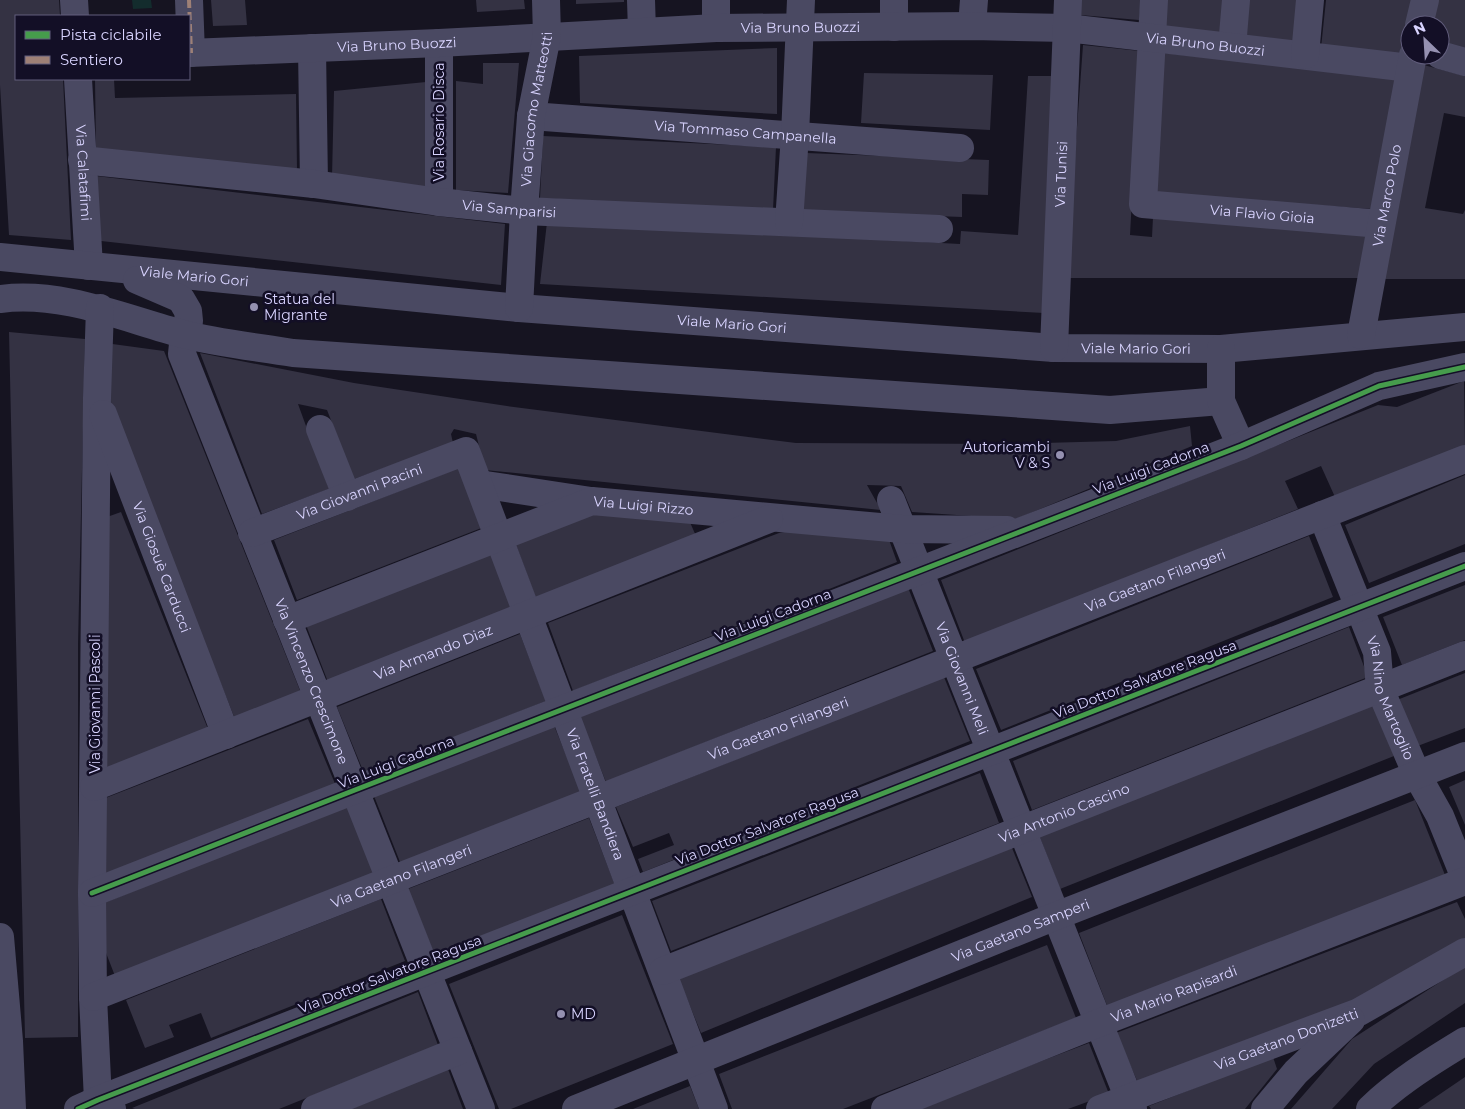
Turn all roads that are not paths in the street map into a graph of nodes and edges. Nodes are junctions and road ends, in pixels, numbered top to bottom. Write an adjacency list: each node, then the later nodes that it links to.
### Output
1 (74, 0): 14 (street)
2 (189, 0): 15 (street)
3 (546, 0): 22 (street, Via Giacomo Matteotti)
4 (641, 0): 21 (street)
5 (716, 0): 19 (street)
6 (801, 0): 17 (street)
7 (894, 0): 18 (street)
8 (1068, 0): 20 (street, Via Tunisi)
9 (1154, 0): 23 (street)
10 (1236, 0): 25 (street)
11 (1310, 0): 28 (street)
12 (1425, 0): 16 (street)
13 (973, 13): 18 (street, Via Bruno Buozzi); 20 (street, Via Bruno Buozzi)
14 (75, 15)
15 (189, 15)
16 (1421, 15)
17 (800, 27): 18 (street, Via Bruno Buozzi); 19 (street, Via Bruno Buozzi); 35 (street)
18 (894, 27)
19 (716, 28): 21 (street, Via Bruno Buozzi)
20 (1067, 28): 23 (street, Via Bruno Buozzi); 52 (street, Via Tunisi)
21 (642, 31): 22 (street, Via Bruno Buozzi)
22 (547, 36): 24 (street, Via Bruno Buozzi); 34 (street, Via Giacomo Matteotti)
23 (1152, 38): 25 (street, Via Bruno Buozzi); 42 (street, Via Flavio Gioia)
24 (439, 43): 26 (street, Via Bruno Buozzi); 39 (street, Via Rosario Disca)
25 (1232, 47): 28 (street, Via Bruno Buozzi)
26 (312, 48): 27 (street, Via Bruno Buozzi); 38 (street)
27 (190, 53)
28 (1305, 55): 30 (street, Via Bruno Buozzi)
29 (1450, 58): 31 (street)
30 (1400, 61)
31 (1465, 62)
32 (1411, 65): 42 (street, Via Marco Polo)
33 (78, 80): 37 (street, Via Calatafimi)
34 (532, 116): 35 (street, Via Tommaso Campanella); 40 (street, Via Giacomo Matteotti)
35 (795, 135): 36 (street, Via Tommaso Campanella); 41 (street)
36 (960, 148)
37 (82, 160): 38 (street, Via Samparisi); 45 (street, Via Calatafimi)
38 (314, 184): 39 (street, Via Samparisi)
39 (439, 202): 40 (street, Via Samparisi)
40 (524, 211): 41 (street, Via Samparisi); 48 (street, Via Giacomo Matteotti)
41 (789, 222): 43 (street, Via Samparisi)
42 (1381, 224): 51 (street, Via Marco Polo)
43 (939, 229)
44 (0, 257): 45 (street, Viale Mario Gori)
45 (98, 268): 48 (street, Viale Mario Gori); 50 (street, Via Vincenzo Crescimone)
46 (0, 299): 47 (street)
47 (100, 308): 50 (street); 55 (street, Via Giovanni Pascoli)
48 (519, 308): 52 (street, Viale Mario Gori)
49 (1465, 327): 51 (street, Viale Mario Gori)
50 (184, 334): 56 (street); 69 (street, Via Vincenzo Crescimone)
51 (1361, 336): 53 (street, Viale Mario Gori)
52 (1054, 348): 53 (street, Viale Mario Gori)
53 (1221, 349): 56 (street)
54 (1465, 367): 58 (street, Via Luigi Cadorna)
55 (96, 398): 81 (street, Via Giosuè Carducci); 85 (street, Via Giovanni Pascoli)
56 (1220, 401): 58 (street)
57 (320, 429): 62 (street)
58 (1240, 446): 68 (street, Via Luigi Cadorna)
59 (466, 452): 61 (street, Via Fratelli Bandiera); 62 (street, Via Giovanni Pacini)
60 (1465, 459): 65 (street, Via Gaetano Filangeri)
61 (479, 484): 64 (street); 70 (street, Via Fratelli Bandiera)
62 (346, 497): 69 (street, Via Giovanni Pacini)
63 (891, 500): 67 (street, Via Giovanni Meli)
64 (592, 501): 66 (street, Via Luigi Rizzo); 70 (street, Via Luigi Rizzo)
65 (1322, 515): 73 (street, Via Nino Martoglio); 77 (street, Via Gaetano Filangeri)
66 (773, 517): 67 (street, Via Luigi Rizzo); 74 (street, Via Armando Diaz)
67 (902, 530): 68 (street, Via Luigi Rizzo); 72 (street, Via Giovanni Meli)
68 (1021, 530): 72 (street, Via Luigi Cadorna)
69 (252, 533): 75 (street, Via Vincenzo Crescimone)
70 (499, 537): 74 (street, Via Fratelli Bandiera); 75 (street, Via Luigi Rizzo)
71 (1465, 566): 73 (street, Via Dottor Salvatore Ragusa)
72 (919, 570): 77 (street, Via Giovanni Meli); 80 (street, Via Luigi Cadorna)
73 (1359, 608): 78 (street, Via Nino Martoglio); 82 (street, Via Dottor Salvatore Ragusa)
74 (528, 615): 79 (street, Via Armando Diaz); 80 (street, Via Fratelli Bandiera)
75 (287, 620): 79 (street, Via Vincenzo Crescimone)
76 (1465, 656): 78 (street, Via Antonio Cascino)
77 (954, 660): 82 (street, Via Giovanni Meli); 87 (street, Via Gaetano Filangeri)
78 (1380, 689): 84 (street, Via Nino Martoglio); 88 (street, Via Antonio Cascino)
79 (317, 699): 81 (street, Via Armando Diaz); 86 (street, Via Vincenzo Crescimone)
80 (564, 708): 86 (street, Via Luigi Cadorna); 87 (street, Via Fratelli Bandiera)
81 (226, 735): 85 (street, Via Armando Diaz)
82 (990, 752): 88 (street, Via Giovanni Meli); 91 (street, Via Dottor Salvatore Ragusa)
83 (1465, 756): 84 (street, Via Gaetano Samperi)
84 (1417, 775): 89 (street, Via Nino Martoglio); 93 (street, Via Gaetano Samperi)
85 (94, 787): 92 (street, Via Giovanni Pascoli)
86 (354, 790): 90 (street, Via Vincenzo Crescimone); 92 (street, Via Luigi Cadorna)
87 (598, 799): 90 (street, Via Gaetano Filangeri); 91 (street, Via Fratelli Bandiera)
88 (1022, 830): 93 (street, Via Giovanni Meli); 96 (street, Via Antonio Cascino)
89 (1465, 880): 100 (street, Via Mario Rapisardi)
90 (390, 881): 97 (street, Via Vincenzo Crescimone); 98 (street, Via Gaetano Filangeri)
91 (632, 891): 96 (street, Via Fratelli Bandiera); 97 (street, Via Dottor Salvatore Ragusa)
92 (92, 894): 98 (street, Via Giovanni Pascoli)
93 (1056, 916): 100 (street, Via Giovanni Meli); 103 (street, Via Gaetano Samperi)
94 (0, 938): 107 (street)
95 (1465, 952): 99 (street, Via Gaetano Donizetti)
96 (662, 971): 103 (street, Via Fratelli Bandiera)
97 (427, 972): 102 (street, Via Vincenzo Crescimone); 106 (street, Via Dottor Salvatore Ragusa)
98 (93, 997): 106 (street, Via Giovanni Pascoli)
99 (1359, 1012): 104 (street, Via Gaetano Donizetti); 114 (street)
100 (1098, 1023): 104 (street, Via Giovanni Meli); 112 (street, Via Mario Rapisardi)
101 (1465, 1041): 105 (street)
102 (458, 1051): 108 (street); 109 (street, Via Vincenzo Crescimone)
103 (696, 1061): 110 (street, Via Gaetano Samperi); 111 (street, Via Fratelli Bandiera)
104 (1131, 1104): 113 (street, Via Gaetano Donizetti)
105 (1385, 1104)
106 (96, 1106)
107 (12, 1109)
108 (315, 1109)
109 (481, 1109)
110 (576, 1109)
111 (714, 1109)
112 (885, 1109)
113 (1100, 1109)
114 (1265, 1109)

